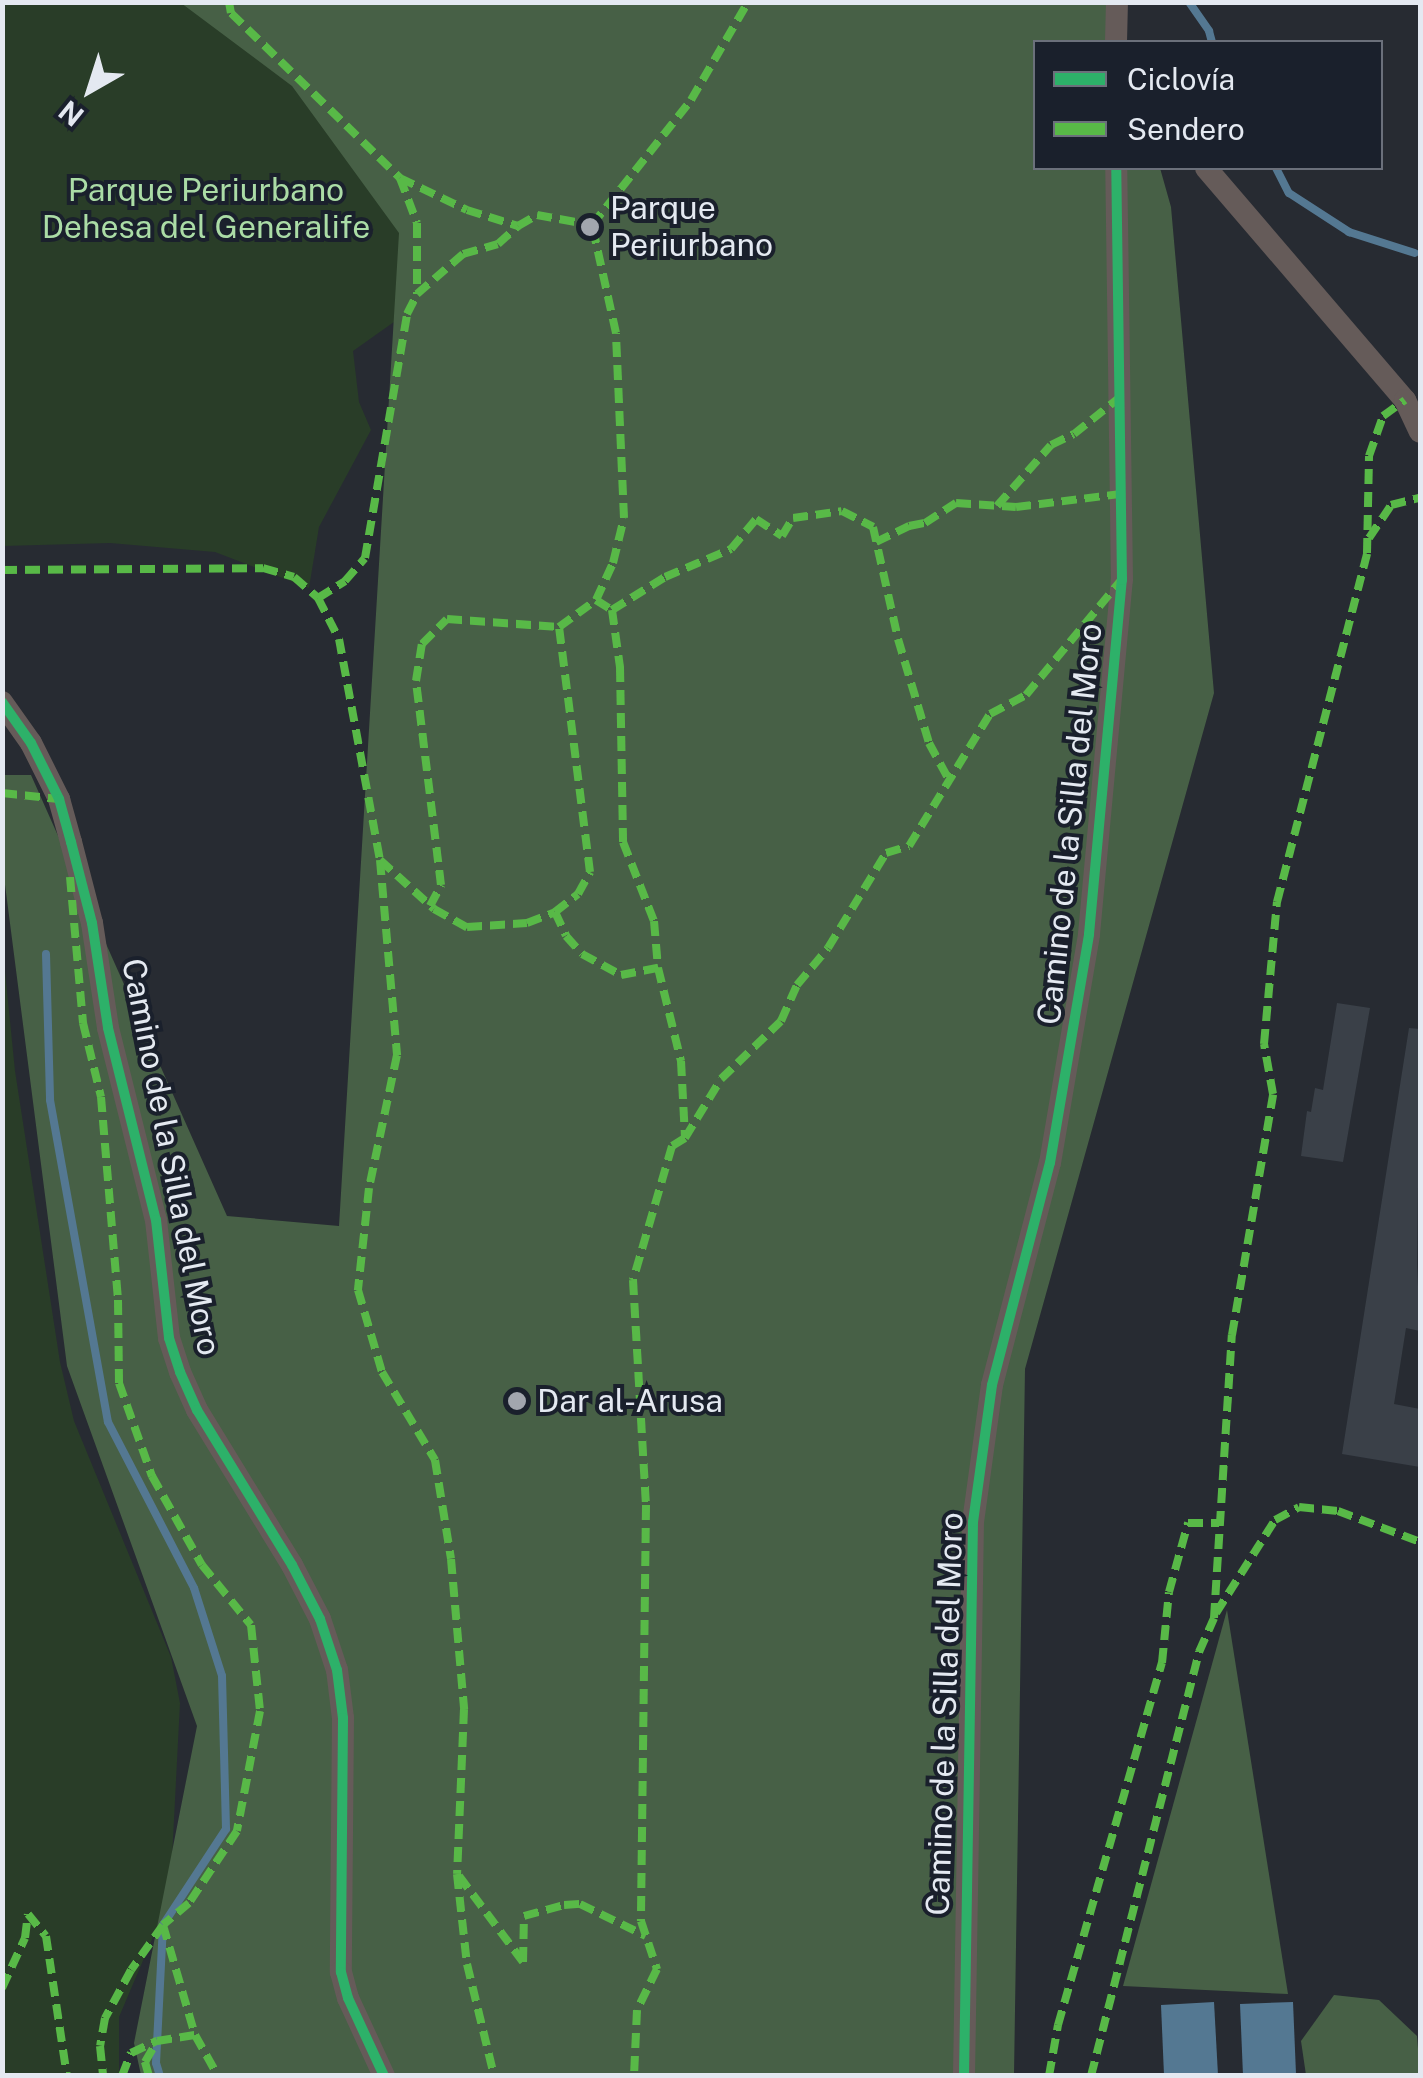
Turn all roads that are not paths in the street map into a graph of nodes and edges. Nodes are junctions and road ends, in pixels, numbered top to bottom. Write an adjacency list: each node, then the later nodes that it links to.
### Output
1 (1117, 2): 2 (street)
2 (1116, 40)
3 (1116, 170): 8 (street, Camino de la Silla del Moro)
4 (1208, 170): 5 (street)
5 (1420, 432)
6 (2, 702): 7 (street, Camino de la Silla del Moro)
7 (384, 2076)
8 (964, 2076)

